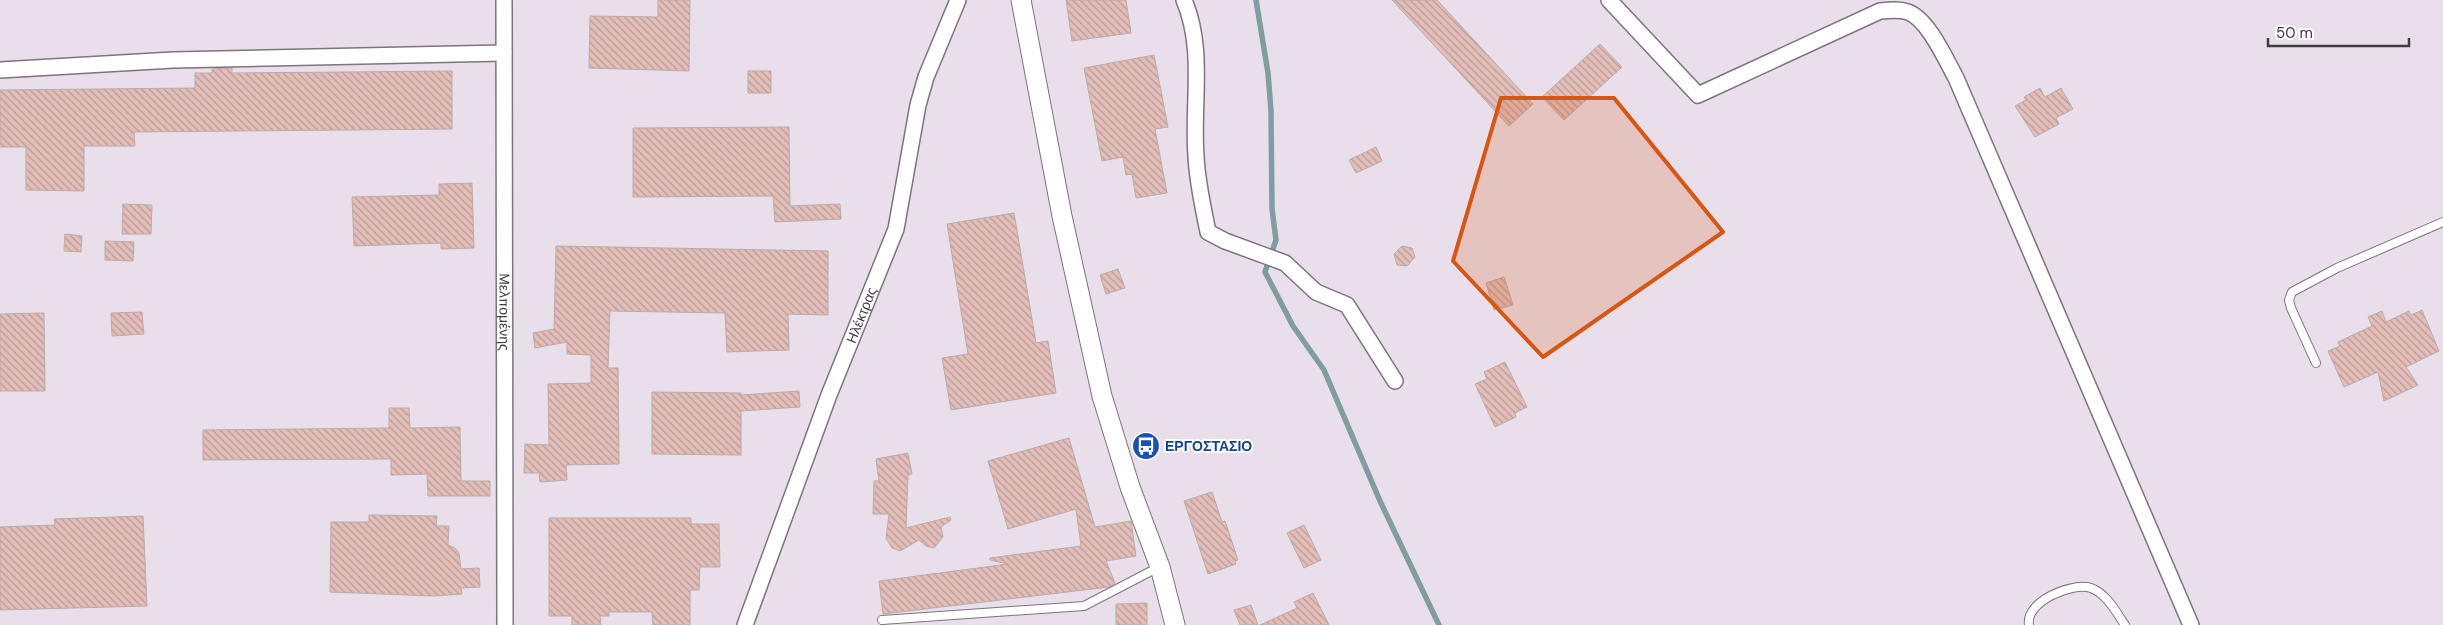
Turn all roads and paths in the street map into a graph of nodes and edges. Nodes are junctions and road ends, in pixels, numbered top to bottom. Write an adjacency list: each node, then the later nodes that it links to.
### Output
1 (504, 0): 6 (street, Μελπομένης)
2 (958, 0): 14 (street, Ηλέκτρας)
3 (1021, 0): 11 (street)
4 (1184, 0): 10 (street)
5 (1609, 0): 18 (street)
6 (504, 53): 7 (street); 13 (street, Μελπομένης)
7 (0, 70)
8 (2443, 222): 9 (lane)
9 (2316, 363)
10 (1395, 381)
11 (1160, 567): 12 (lane); 15 (street)
12 (882, 620)
13 (506, 625)
14 (745, 625)
15 (1175, 625)
16 (2029, 625): 17 (lane)
17 (2125, 625)
18 (2191, 625)

